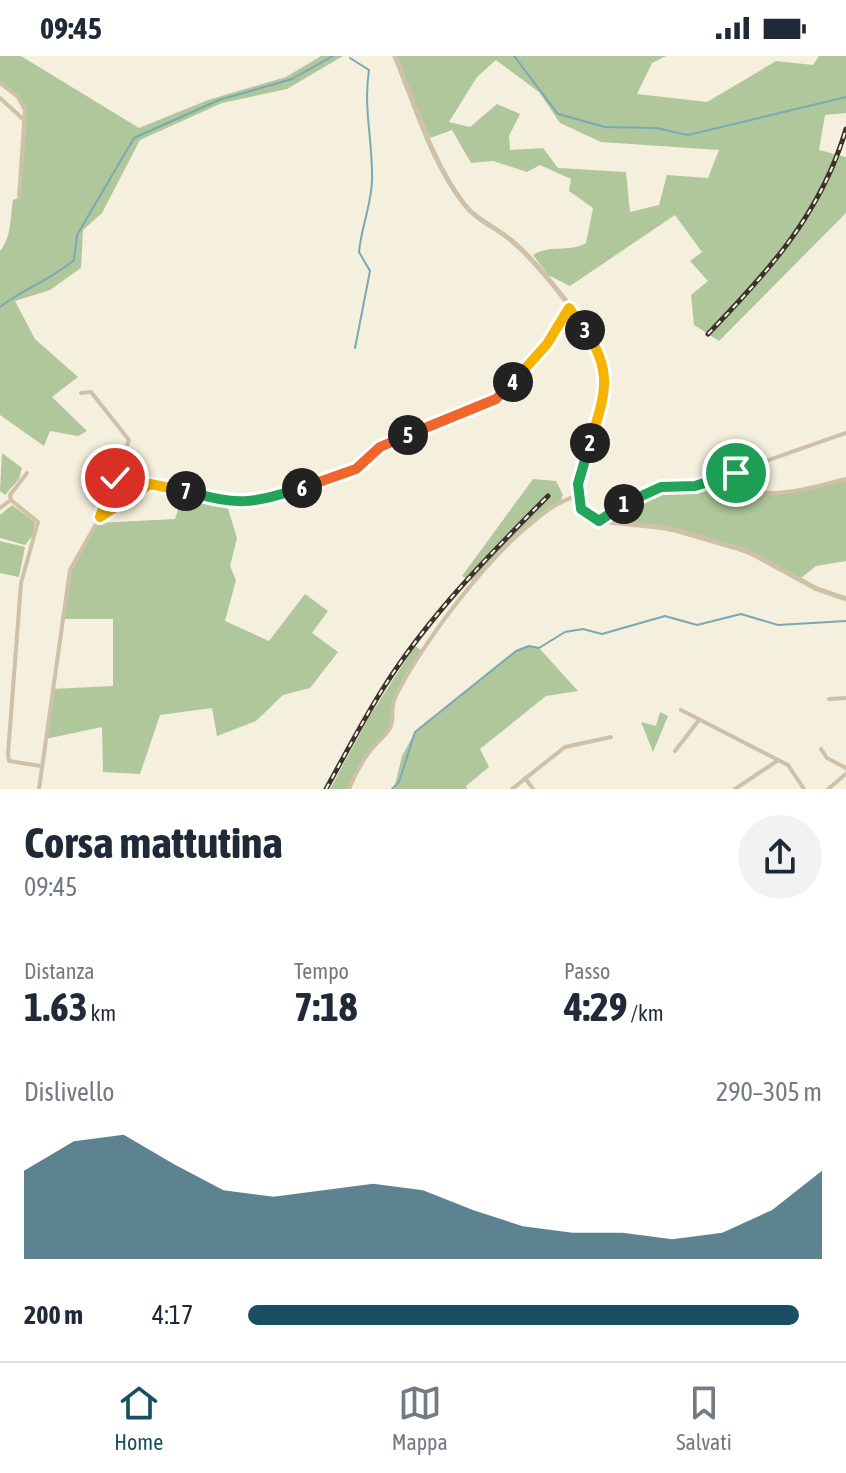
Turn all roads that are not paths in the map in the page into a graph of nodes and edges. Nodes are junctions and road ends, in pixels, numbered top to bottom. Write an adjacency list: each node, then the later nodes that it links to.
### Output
1 (395, 56): 6 (street)
2 (0, 83): 4 (street)
3 (0, 98): 4 (street)
4 (24, 120): 5 (street)
5 (19, 198)
6 (569, 308): 12 (street); 15 (street)
7 (81, 393): 15 (street)
8 (846, 433): 9 (street)
9 (736, 471): 11 (street); 16 (street)
10 (27, 473): 13 (street)
11 (846, 479)
12 (577, 496): 16 (street); 32 (street)
13 (11, 500): 14 (street); 27 (street)
14 (0, 508)
15 (100, 517): 28 (street)
16 (599, 521): 17 (street)
17 (846, 599)
18 (846, 698): 19 (street)
19 (829, 699)
20 (681, 710): 21 (street)
21 (699, 720): 24 (street); 26 (street)
22 (611, 737): 30 (street)
23 (821, 749): 29 (street)
24 (675, 751)
25 (0, 758): 27 (street)
26 (780, 760): 35 (street); 36 (street)
27 (9, 761): 28 (street)
28 (41, 766): 31 (street)
29 (846, 771): 37 (street)
30 (525, 778): 33 (street); 34 (street)
31 (39, 789)
32 (349, 789)
33 (512, 789)
34 (533, 789)
35 (735, 789)
36 (804, 789)
37 (828, 789)

